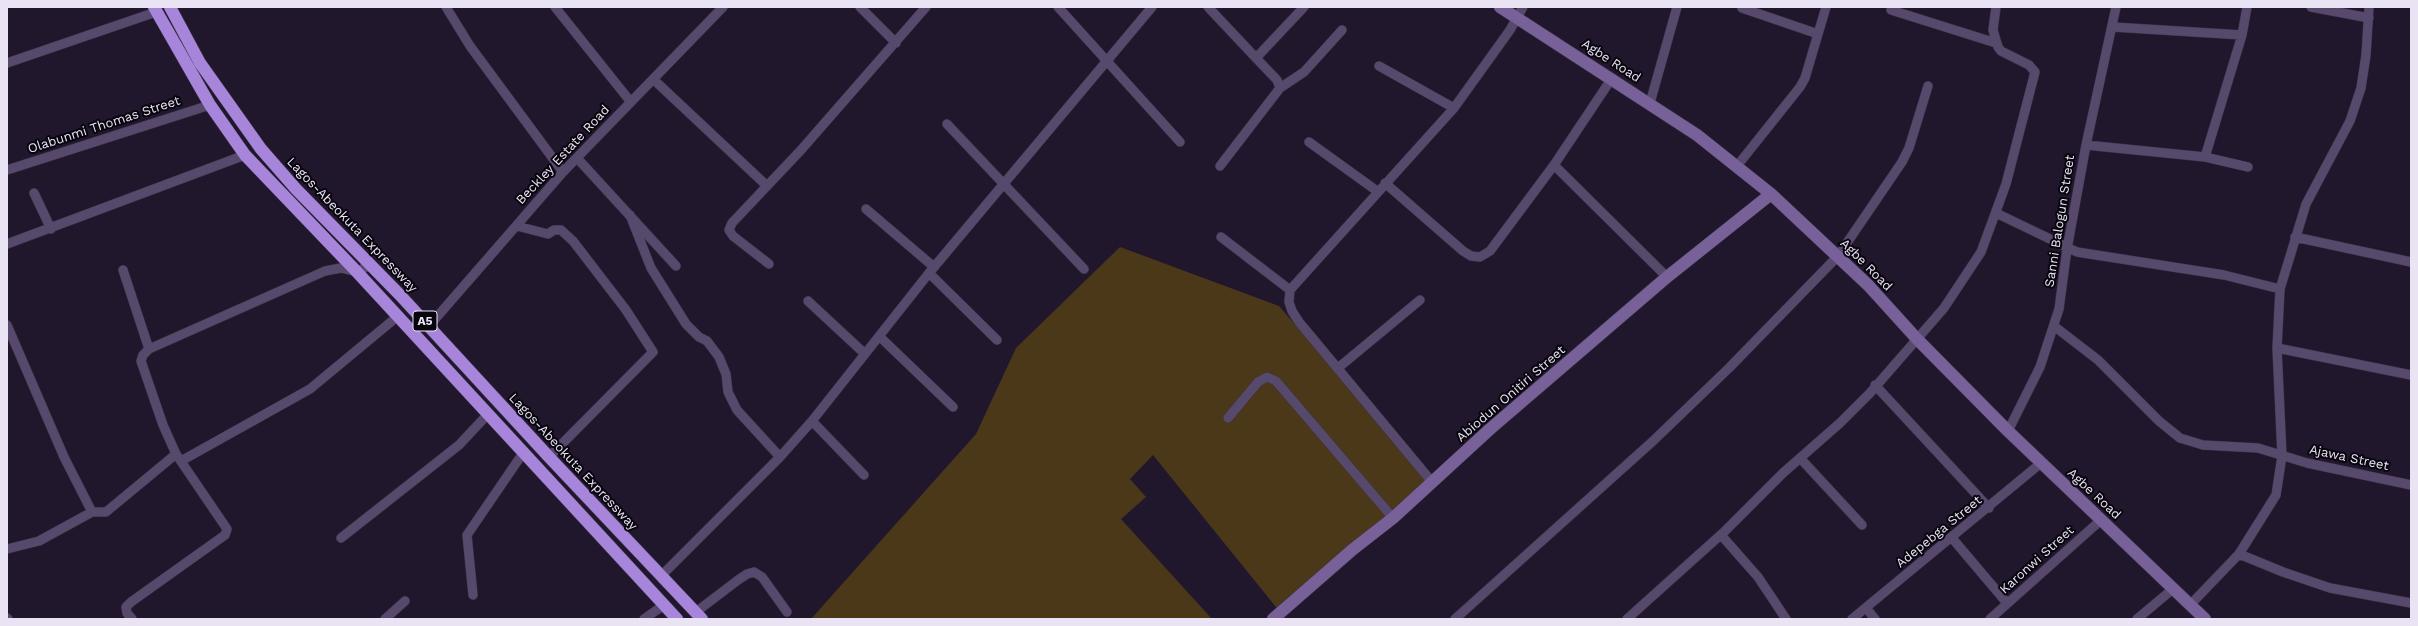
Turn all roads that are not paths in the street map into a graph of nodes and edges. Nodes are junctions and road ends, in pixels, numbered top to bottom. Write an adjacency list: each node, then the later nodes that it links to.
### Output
1 (170, 7): 72 (highway, Lagos-Abeokuta Expressway / A5)
2 (446, 7): 54 (street)
3 (555, 7): 38 (street)
4 (723, 7): 35 (street, Beckley Estate Road)
5 (860, 7): 28 (street)
6 (926, 7): 28 (street)
7 (1058, 7): 31 (street)
8 (1152, 7): 31 (street)
9 (1208, 7): 30 (street)
10 (1304, 7): 30 (street)
11 (1500, 7): 22 (street, Agbe Road)
12 (1677, 7): 39 (street)
13 (1826, 7): 26 (street)
14 (1996, 7): 29 (street)
15 (2116, 7): 24 (street, Sanni Balogun Street)
16 (2247, 7): 27 (street)
17 (2311, 7): 23 (street)
18 (2369, 7): 23 (street)
19 (1742, 8): 26 (street)
20 (155, 10): 32 (street); 40 (highway, A5)
21 (1891, 10): 29 (street)
22 (1520, 12): 34 (street, Agbe Road); 41 (street)
23 (2369, 18): 67 (street)
24 (2113, 27): 27 (street); 45 (street, Sanni Balogun Street)
25 (1342, 30): 37 (street)
26 (1818, 34): 51 (street)
27 (2242, 35): 47 (street)
28 (896, 43): 56 (street)
29 (1996, 43): 62 (street)
30 (1256, 58): 37 (street)
31 (1106, 62): 43 (street); 57 (street)
32 (7, 64)
33 (1379, 66): 41 (street)
34 (1612, 78): 39 (street, Agbe Road); 49 (street)
35 (653, 79): 38 (street, Beckley Estate Road); 56 (street)
36 (1928, 86): 70 (street)
37 (1280, 88): 50 (street)
38 (630, 101): 48 (street, Beckley Estate Road)
39 (1650, 102): 51 (street, Agbe Road)
40 (210, 105): 46 (highway, A5); 53 (street, Olabunmi Thomas Street)
41 (1454, 108): 55 (street)
42 (947, 124): 57 (street)
43 (1180, 142)
44 (1309, 142): 58 (street)
45 (2086, 145): 47 (street); 69 (street, Sanni Balogun Street)
46 (245, 155): 65 (street); 78 (highway, A5)
47 (2205, 157): 52 (street)
48 (577, 158): 54 (street, Beckley Estate Road); 63 (street)
49 (1554, 165): 55 (street); 79 (street)
50 (1220, 166)
51 (1737, 166): 60 (street, Agbe Road)
52 (2248, 167)
53 (7, 170)
54 (563, 172): 64 (street, Beckley Estate Road)
55 (1385, 183): 58 (street)
56 (766, 185): 73 (street)
57 (1002, 185): 76 (street); 77 (street)
58 (1377, 191): 81 (street)
59 (34, 193): 65 (street)
60 (1771, 194): 70 (street, Agbe Road); 79 (street, Abiodun Onitiri Street)
61 (866, 209): 76 (street)
62 (1996, 213): 69 (street); 89 (street)
63 (630, 215): 74 (street); 105 (street)
64 (517, 226): 86 (street, Beckley Estate Road); 106 (street)
65 (51, 229): 68 (street)
66 (1221, 237): 81 (street)
67 (2295, 237): 71 (street); 80 (street)
68 (7, 244)
69 (2067, 249): 80 (street); 87 (street, Sanni Balogun Street)
70 (1838, 256): 89 (street, Agbe Road); 139 (street)
71 (2411, 262)
72 (371, 264): 78 (street); 86 (highway, Lagos-Abeokuta Expressway / A5)
73 (770, 264)
74 (676, 266)
75 (123, 270): 92 (street)
76 (931, 270): 88 (street); 90 (street)
77 (1084, 270)
78 (357, 272): 84 (highway, A5); 92 (street)
79 (1667, 277): 110 (street, Abiodun Onitiri Street)
80 (2280, 289): 91 (street)
81 (1290, 290): 94 (street)
82 (1420, 300): 94 (street)
83 (808, 301): 93 (street)
84 (398, 316): 98 (highway, A5); 104 (street)
85 (7, 325): 113 (street)
86 (429, 326): 106 (highway, Lagos-Abeokuta Expressway / A5)
87 (2054, 326): 101 (street, Sanni Balogun Street); 103 (street, Ajawa Street)
88 (879, 336): 93 (street); 97 (street)
89 (1916, 339): 96 (street); 101 (street, Agbe Road)
90 (997, 340)
91 (2277, 348): 95 (street); 103 (street)
92 (149, 349): 104 (street)
93 (865, 354): 100 (street)
94 (1338, 368): 110 (street)
95 (2411, 376)
96 (1876, 386): 107 (street); 112 (street)
97 (953, 407)
98 (488, 414): 102 (highway, A5); 118 (street)
99 (1228, 418): 114 (street)
100 (812, 421): 105 (street); 109 (street)
101 (2008, 431): 108 (street, Agbe Road)
102 (524, 453): 124 (street); 129 (highway, A5)
103 (2282, 456): 111 (street, Ajawa Street); 121 (street)
104 (178, 457): 113 (street); 134 (street)
105 (780, 457): 122 (street)
106 (549, 458): 122 (highway, Lagos-Abeokuta Expressway / A5)
107 (1800, 458): 116 (street); 117 (street)
108 (2041, 463): 112 (street, Adepebga Street); 115 (street, Agbe Road)
109 (864, 475)
110 (1432, 482): 114 (street, Abiodun Onitiri Street)
111 (2411, 484)
112 (1989, 508): 119 (street, Adepebga Street)
113 (92, 512): 120 (street)
114 (1393, 518): 138 (street, Abiodun Onitiri Street)
115 (2101, 520): 123 (street, Agbe Road); 127 (street, Karonwi Street)
116 (1862, 525)
117 (1721, 535): 133 (street); 140 (street)
118 (341, 538)
119 (1952, 538): 127 (street); 130 (street, Adepebga Street)
120 (7, 549)
121 (2239, 554): 126 (street); 128 (street)
122 (661, 576): 132 (highway, Lagos-Abeokuta Expressway / A5)
123 (2174, 588): 128 (street, Agbe Road); 144 (street)
124 (473, 595)
125 (405, 601): 135 (street)
126 (2411, 603)
127 (2007, 604): 143 (street, Karonwi Street)
128 (2191, 604): 145 (street, Agbe Road)
129 (664, 605): 136 (street); 137 (highway, A5)
130 (1866, 608): 141 (street, Adepebga Street); 142 (street)
131 (787, 612): 132 (street)
132 (699, 615)
133 (1633, 617)
134 (132, 619)
135 (385, 619)
136 (644, 619)
137 (677, 619)
138 (1273, 619)
139 (1454, 619)
140 (1786, 619)
141 (1852, 619)
142 (1875, 619)
143 (1990, 619)
144 (2137, 619)
145 (2205, 619)

